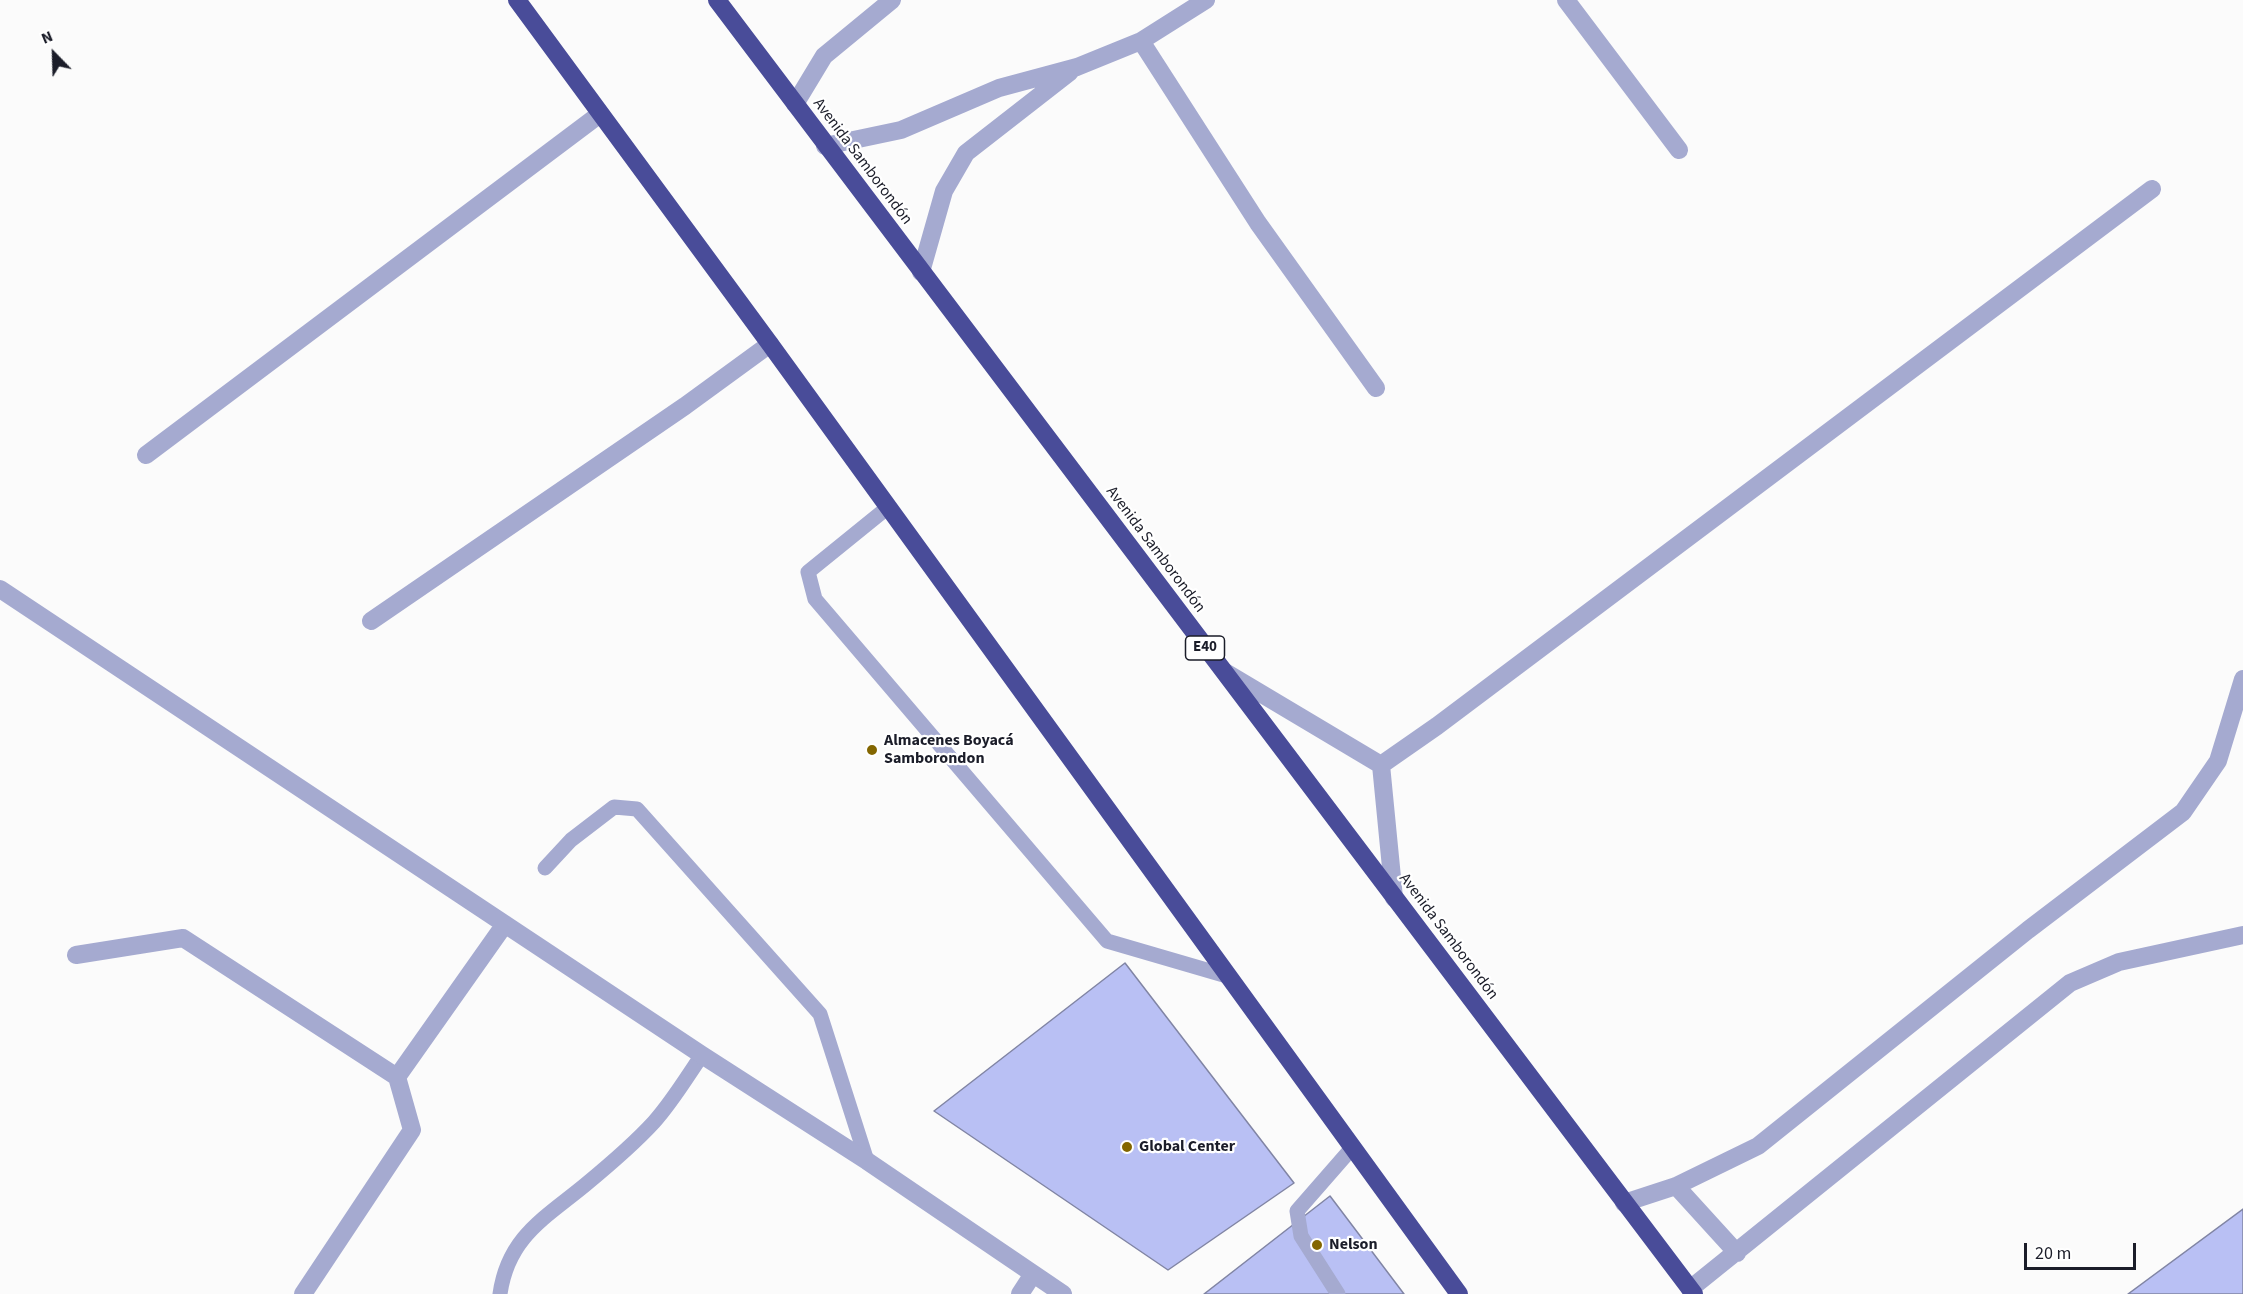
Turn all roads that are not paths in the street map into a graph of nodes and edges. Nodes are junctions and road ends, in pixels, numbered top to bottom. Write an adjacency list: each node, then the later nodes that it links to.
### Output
1 (517, 0): 9 (highway)
2 (717, 0): 8 (highway, Avenida Samborondón / E40)
3 (892, 0): 8 (street)
4 (1206, 0): 6 (street)
5 (1566, 0): 11 (street)
6 (1141, 41): 7 (street); 15 (street)
7 (1077, 67): 10 (street); 13 (street)
8 (795, 104): 10 (highway, Avenida Samborondón / E40)
9 (600, 114): 14 (highway); 16 (street)
10 (825, 146): 13 (highway, Avenida Samborondón / E40)
11 (1679, 150)
12 (2152, 189): 22 (street)
13 (921, 272): 20 (highway, Avenida Samborondón / E40)
14 (770, 344): 17 (highway); 19 (street)
15 (1376, 388)
16 (146, 455)
17 (887, 508): 28 (highway); 28 (lane)
18 (0, 590): 25 (street)
19 (371, 621)
20 (1222, 670): 22 (street); 24 (highway, Avenida Samborondón / E40)
21 (2243, 679): 33 (street)
22 (1381, 765): 24 (street)
23 (545, 868): 32 (lane)
24 (1394, 898): 34 (highway, Avenida Samborondón / E40)
25 (505, 924): 29 (street); 30 (street)
26 (2243, 936): 35 (street)
27 (76, 956): 30 (street)
28 (1227, 976): 31 (highway)
29 (702, 1055): 32 (street); 39 (lane)
30 (397, 1077): 38 (street)
31 (1352, 1148): 42 (lane); 43 (highway)
32 (867, 1161): 36 (street)
33 (1676, 1186): 34 (street); 35 (street)
34 (1624, 1203): 37 (highway, Avenida Samborondón / E40)
35 (1737, 1253): 37 (street)
36 (1033, 1274): 40 (street); 41 (street)
37 (1692, 1292)
38 (303, 1294)
39 (500, 1294)
40 (1020, 1294)
41 (1064, 1294)
42 (1338, 1294)
43 (1459, 1294)

